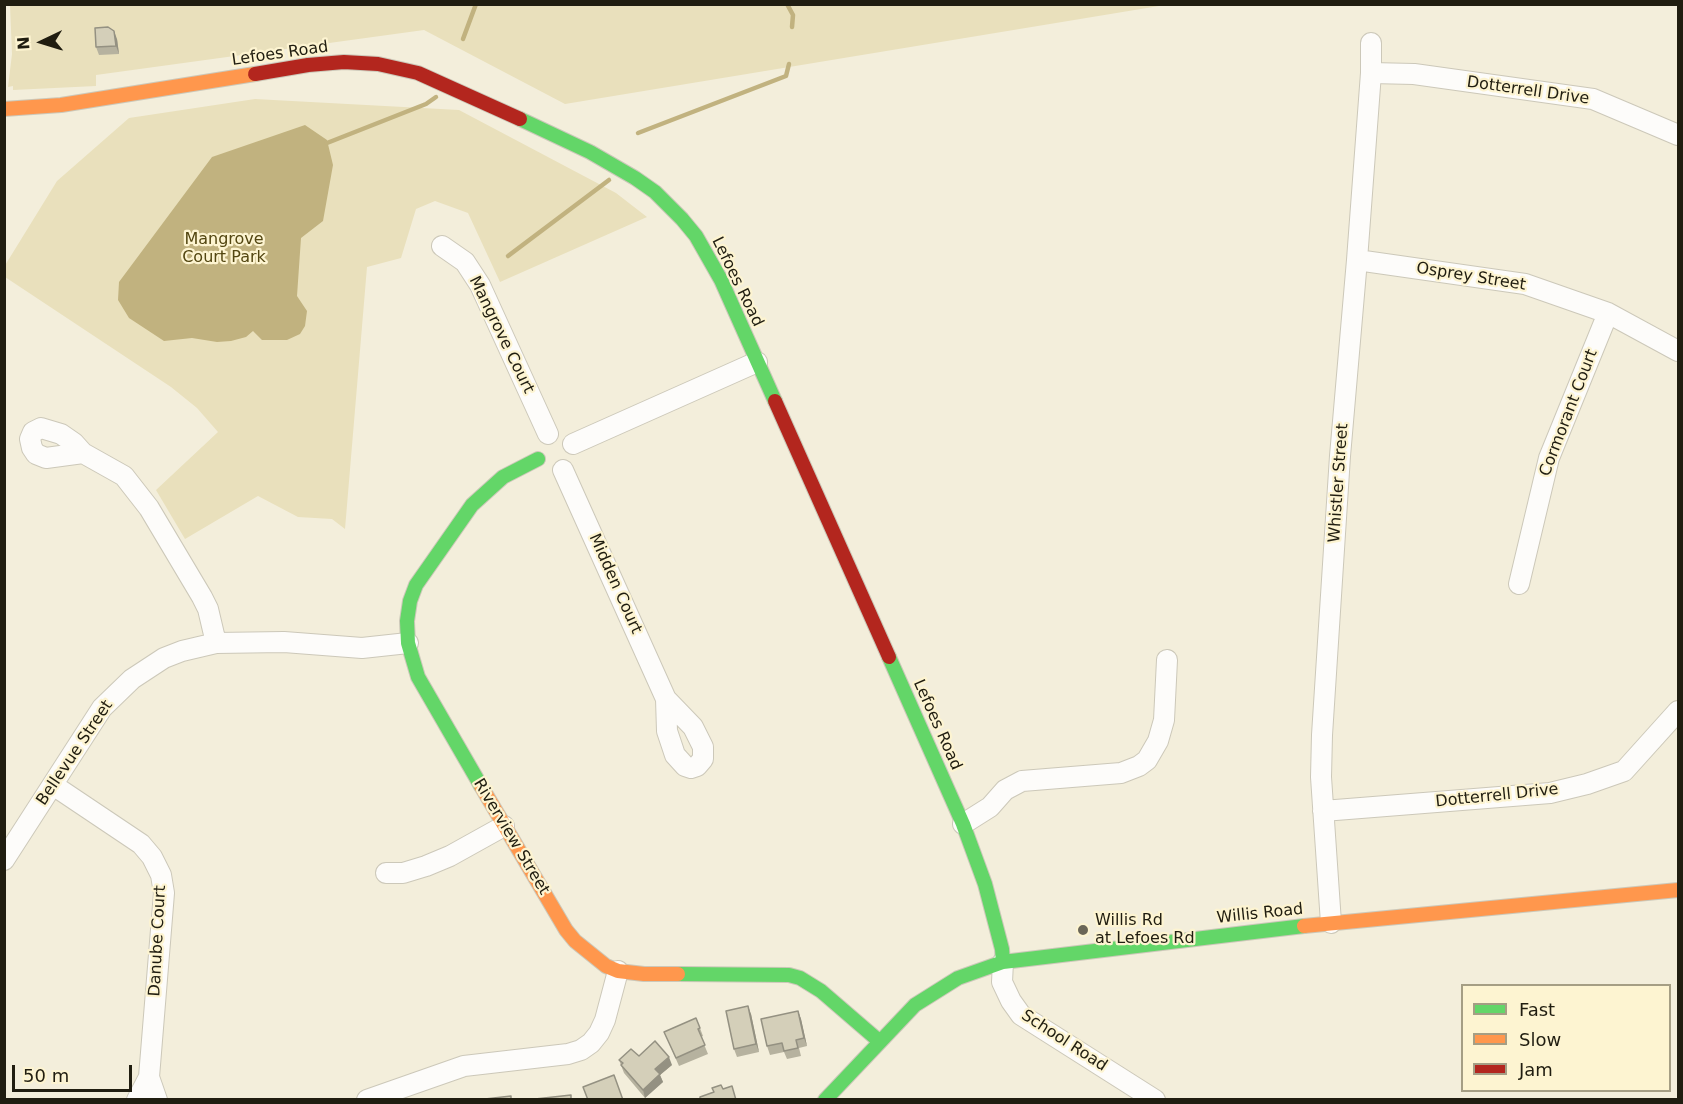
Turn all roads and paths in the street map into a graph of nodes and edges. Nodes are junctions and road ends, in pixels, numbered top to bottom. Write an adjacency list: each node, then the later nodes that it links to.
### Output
1 (1371, 43): 2 (street, Whistler Street)
2 (1371, 73): 4 (street, Dotterrell Drive); 6 (street, Whistler Street)
3 (4, 110): 9 (street, Lefoes Road)
4 (1678, 135)
5 (441, 246): 10 (street, Mangrove Court)
6 (1358, 260): 7 (street, Osprey Street); 22 (street, Whistler Street)
7 (1608, 313): 8 (street, Osprey Street); 15 (street, Cormorant Court)
8 (1678, 351)
9 (757, 362): 11 (street); 23 (street, Lefoes Road)
10 (548, 434): 11 (street); 13 (street)
11 (573, 444): 14 (street)
12 (83, 453): 16 (street)
13 (538, 459): 14 (street); 17 (street, Riverview Street)
14 (563, 470): 19 (street, Midden Court)
15 (1520, 584)
16 (216, 643): 17 (street, Bellevue Street); 21 (street, Bellevue Street)
17 (408, 643): 24 (street, Riverview Street)
18 (1167, 660): 23 (street)
19 (666, 699)
20 (1678, 711): 22 (street, Dotterrell Drive)
21 (53, 785): 25 (street, Bellevue Street); 32 (street, Danube Court)
22 (1323, 811): 28 (street, Whistler Street)
23 (963, 824): 29 (street, Lefoes Road)
24 (504, 826): 26 (street); 30 (street, Riverview Street)
25 (4, 860)
26 (386, 873)
27 (1678, 890): 28 (street, Willis Road)
28 (1331, 923): 29 (street, Willis Road)
29 (1003, 962): 31 (street, Willis Road); 37 (street, School Road)
30 (618, 971): 31 (street, Riverview Street); 35 (street)
31 (879, 1041): 36 (street, Willis Road)
32 (149, 1077): 33 (street, Danube Court); 34 (street, Danube Court)
33 (137, 1100)
34 (157, 1100)
35 (367, 1100)
36 (825, 1100)
37 (1155, 1100)

